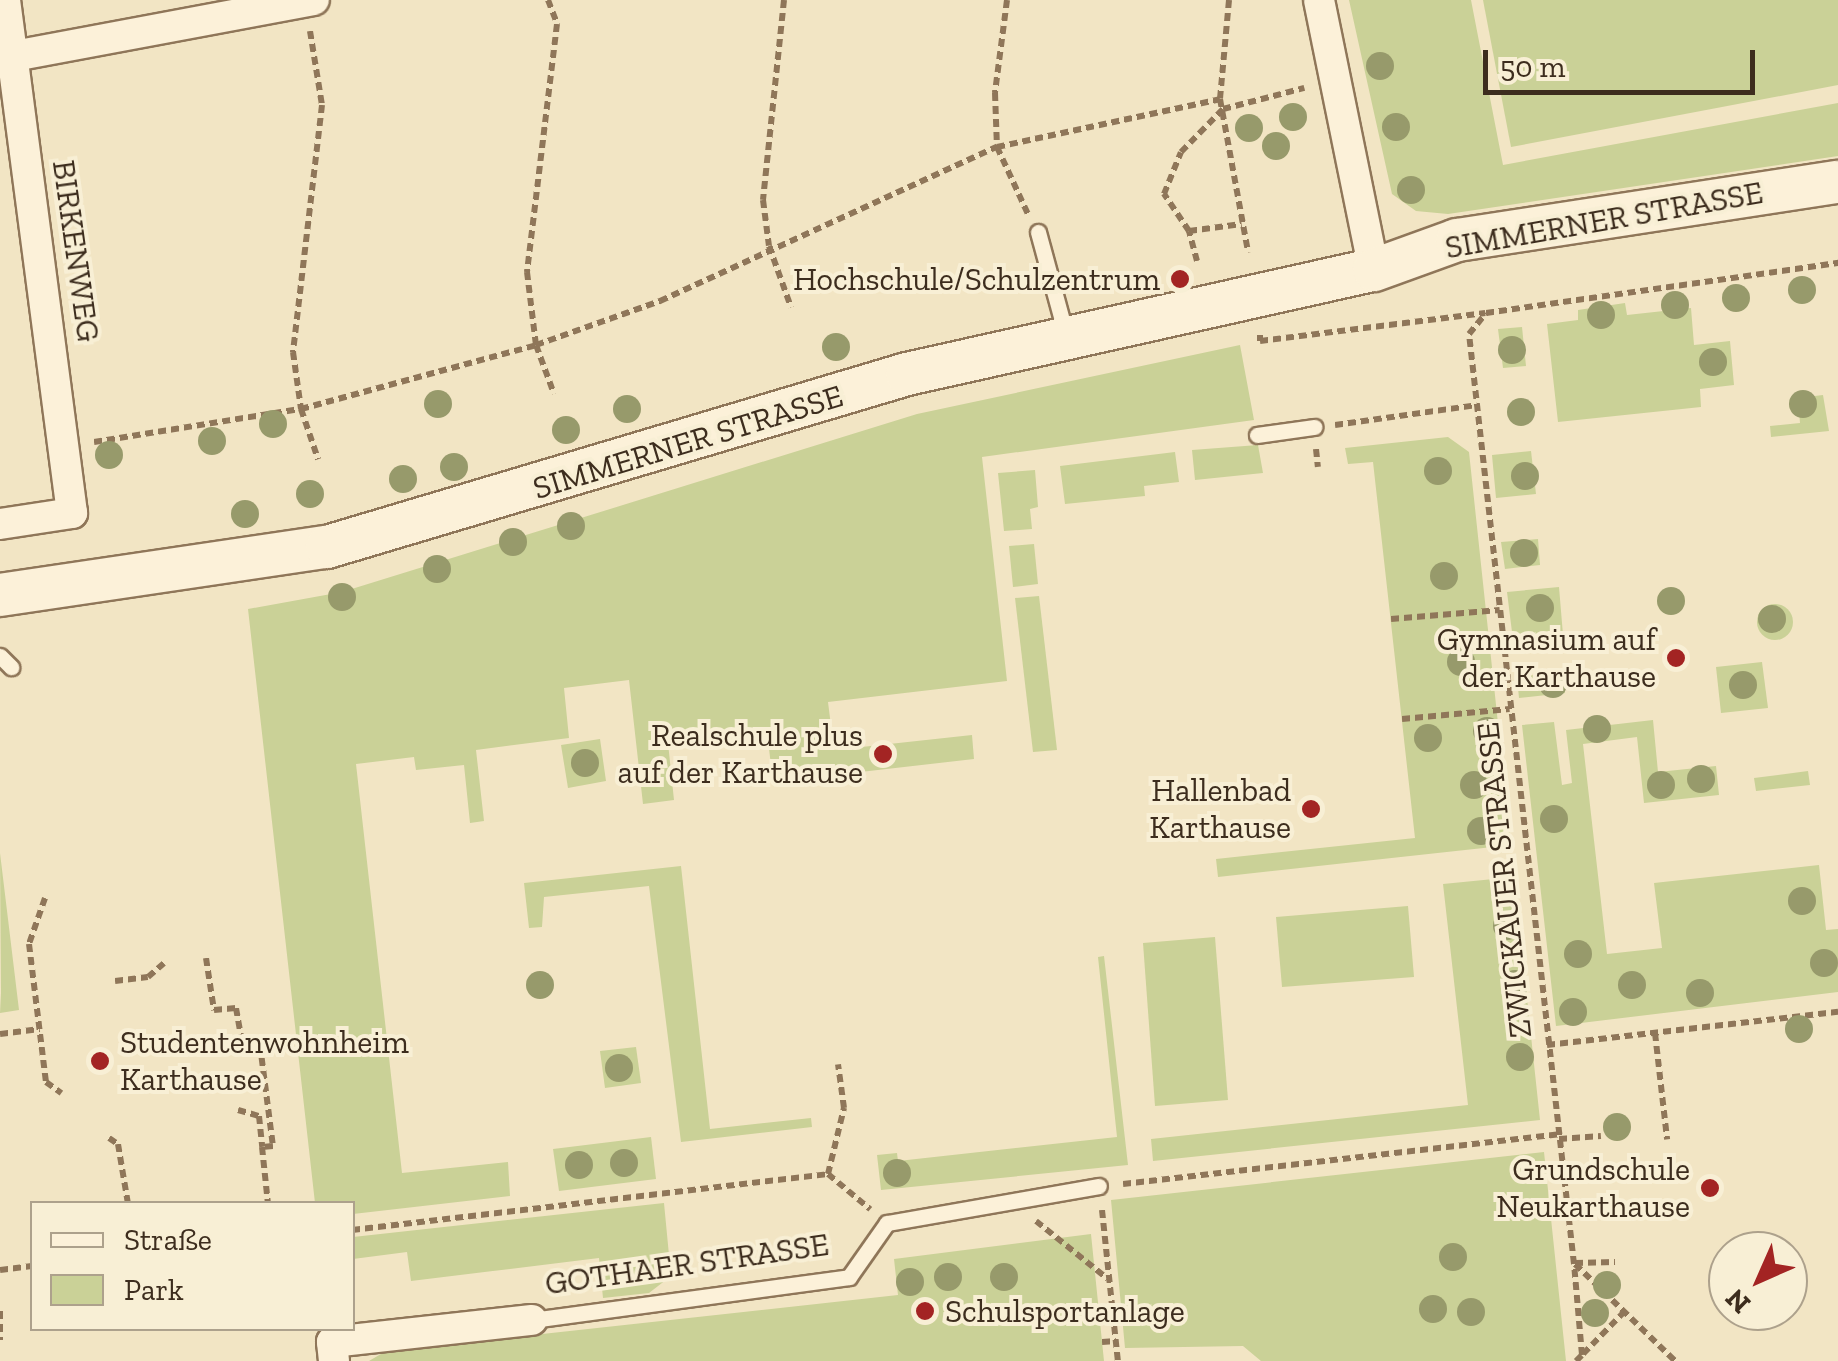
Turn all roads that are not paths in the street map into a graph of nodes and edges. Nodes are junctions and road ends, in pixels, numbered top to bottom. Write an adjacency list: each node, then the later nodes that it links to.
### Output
1 (5, 0): 4 (street, BIRKENWEG)
2 (1319, 0): 8 (street)
3 (310, 1): 4 (street)
4 (14, 56): 12 (street, BIRKENWEG)
5 (1838, 182): 8 (street, SIMMERNER STRASSE)
6 (1838, 201): 8 (street, SIMMERNER STRASSE)
7 (1038, 232): 9 (lane)
8 (1374, 270): 9 (street, SIMMERNER STRASSE)
9 (1067, 339): 13 (street, SIMMERNER STRASSE)
10 (1314, 428): 11 (lane)
11 (1257, 434)
12 (0, 524)
13 (0, 596)
14 (1100, 1186): 15 (lane, GOTHAER STRASSE)
15 (532, 1320): 16 (street, GOTHAER STRASSE)
16 (334, 1361)

